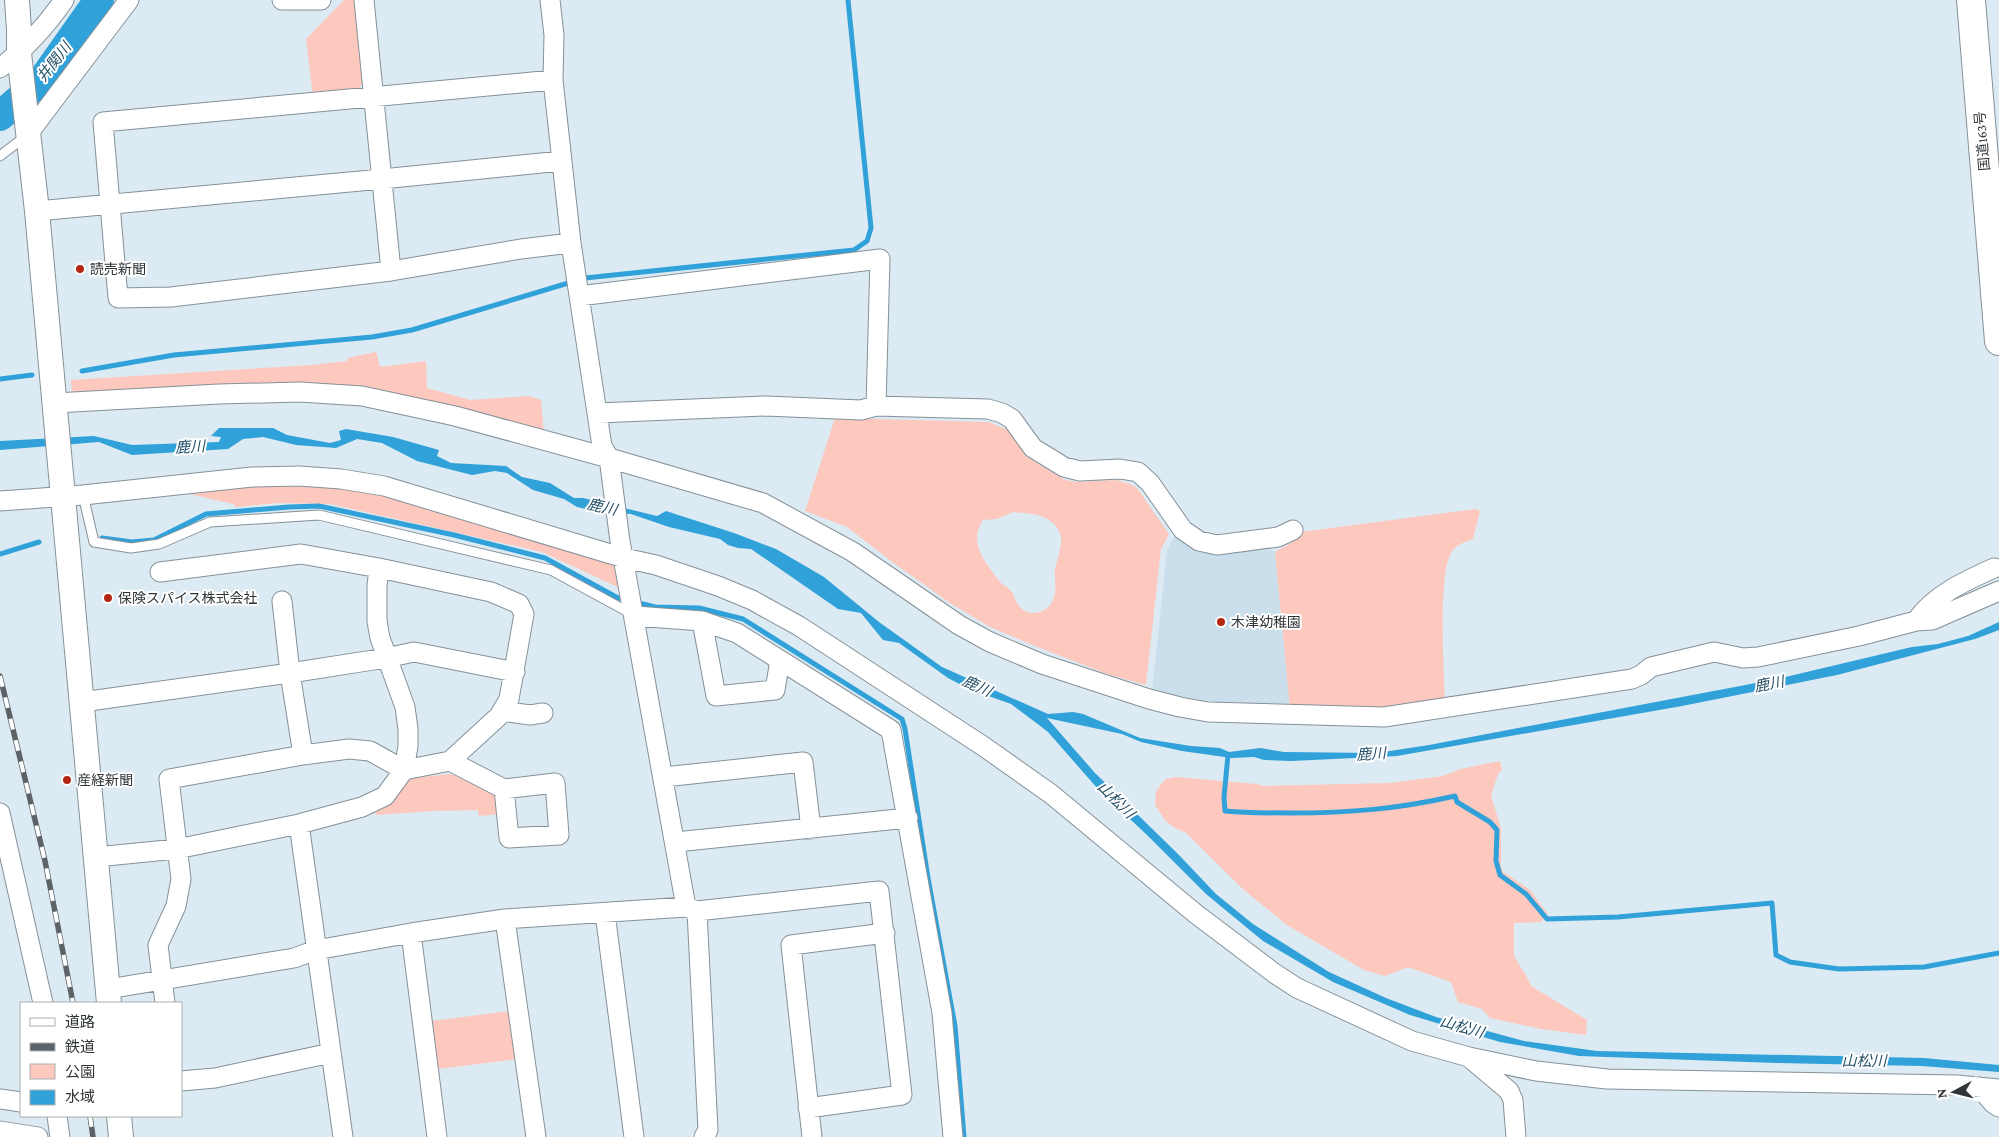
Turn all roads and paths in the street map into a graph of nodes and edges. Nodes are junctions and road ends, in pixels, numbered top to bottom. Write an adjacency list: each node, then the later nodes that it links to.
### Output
1 (17, 0): 9 (street)
2 (64, 0): 9 (street)
3 (129, 0): 12 (street)
4 (282, 0): 5 (street)
5 (321, 0)
6 (364, 0): 11 (street)
7 (550, 0): 10 (street)
8 (1970, 0): 21 (highway, 国道163号)
9 (13, 61): 12 (street)
10 (553, 80): 11 (street); 14 (street)
11 (374, 97): 15 (street); 16 (street)
12 (27, 123): 13 (lane); 17 (street)
13 (0, 156)
14 (561, 161): 15 (street); 18 (street)
15 (382, 179): 16 (street); 19 (street)
16 (110, 205): 17 (street); 19 (street)
17 (37, 211): 23 (street)
18 (571, 243): 19 (street); 20 (street)
19 (391, 271)
20 (577, 287): 22 (street); 24 (street)
21 (1999, 341)
22 (876, 406): 24 (street); 28 (street)
23 (55, 408): 25 (street); 26 (street)
24 (598, 413): 25 (street)
25 (610, 465): 29 (street); 37 (street)
26 (70, 491): 27 (street); 29 (street); 35 (lane); 42 (street)
27 (0, 501)
28 (1293, 530)
29 (622, 550): 35 (street); 68 (street)
30 (379, 568): 32 (street); 38 (street); 40 (street)
31 (1994, 568): 37 (street)
32 (160, 572)
33 (1999, 591): 37 (street)
34 (282, 601): 41 (street)
35 (634, 616): 36 (street); 48 (street)
36 (702, 621): 39 (street); 39 (street)
37 (1916, 621)
38 (386, 658): 40 (street); 41 (street); 47 (street)
39 (780, 660): 51 (street)
40 (515, 672): 43 (street)
41 (290, 673): 42 (street); 45 (street)
42 (82, 702): 56 (street)
43 (502, 711): 44 (street); 46 (street)
44 (543, 713)
45 (303, 756): 47 (street); 55 (street)
46 (450, 761): 47 (street); 49 (street)
47 (404, 770): 52 (street)
48 (664, 777): 53 (street); 54 (street)
49 (504, 789)
50 (0, 813): 65 (street)
51 (908, 818): 53 (street); 88 (street)
52 (299, 824): 55 (street); 62 (street)
53 (810, 829): 54 (street)
54 (676, 842): 57 (street)
55 (177, 849): 56 (street); 63 (street)
56 (96, 857): 64 (street)
57 (692, 909): 58 (street); 61 (street); 86 (street)
58 (606, 913): 59 (street); 85 (street)
59 (505, 919): 60 (street); 84 (street)
60 (411, 933): 62 (street); 83 (street)
61 (885, 933): 75 (street); 75 (street)
62 (316, 950): 63 (street); 67 (street)
63 (162, 981): 64 (street); 66 (street)
64 (108, 996)
65 (43, 1002)
66 (165, 1002)
67 (331, 1053): 69 (street); 82 (street)
68 (1468, 1057): 70 (street); 89 (street)
69 (182, 1081)
70 (1979, 1087): 71 (street); 74 (street)
71 (1999, 1090)
72 (0, 1099): 73 (street)
73 (20, 1102)
74 (1999, 1107)
75 (808, 1108): 87 (street)
76 (57, 1117): 80 (street)
77 (119, 1117): 81 (street)
78 (0, 1131): 79 (street)
79 (38, 1137)
80 (60, 1137)
81 (121, 1137)
82 (343, 1137)
83 (438, 1137)
84 (536, 1137)
85 (634, 1137)
86 (704, 1137)
87 (812, 1137)
88 (953, 1137)
89 (1516, 1137)

